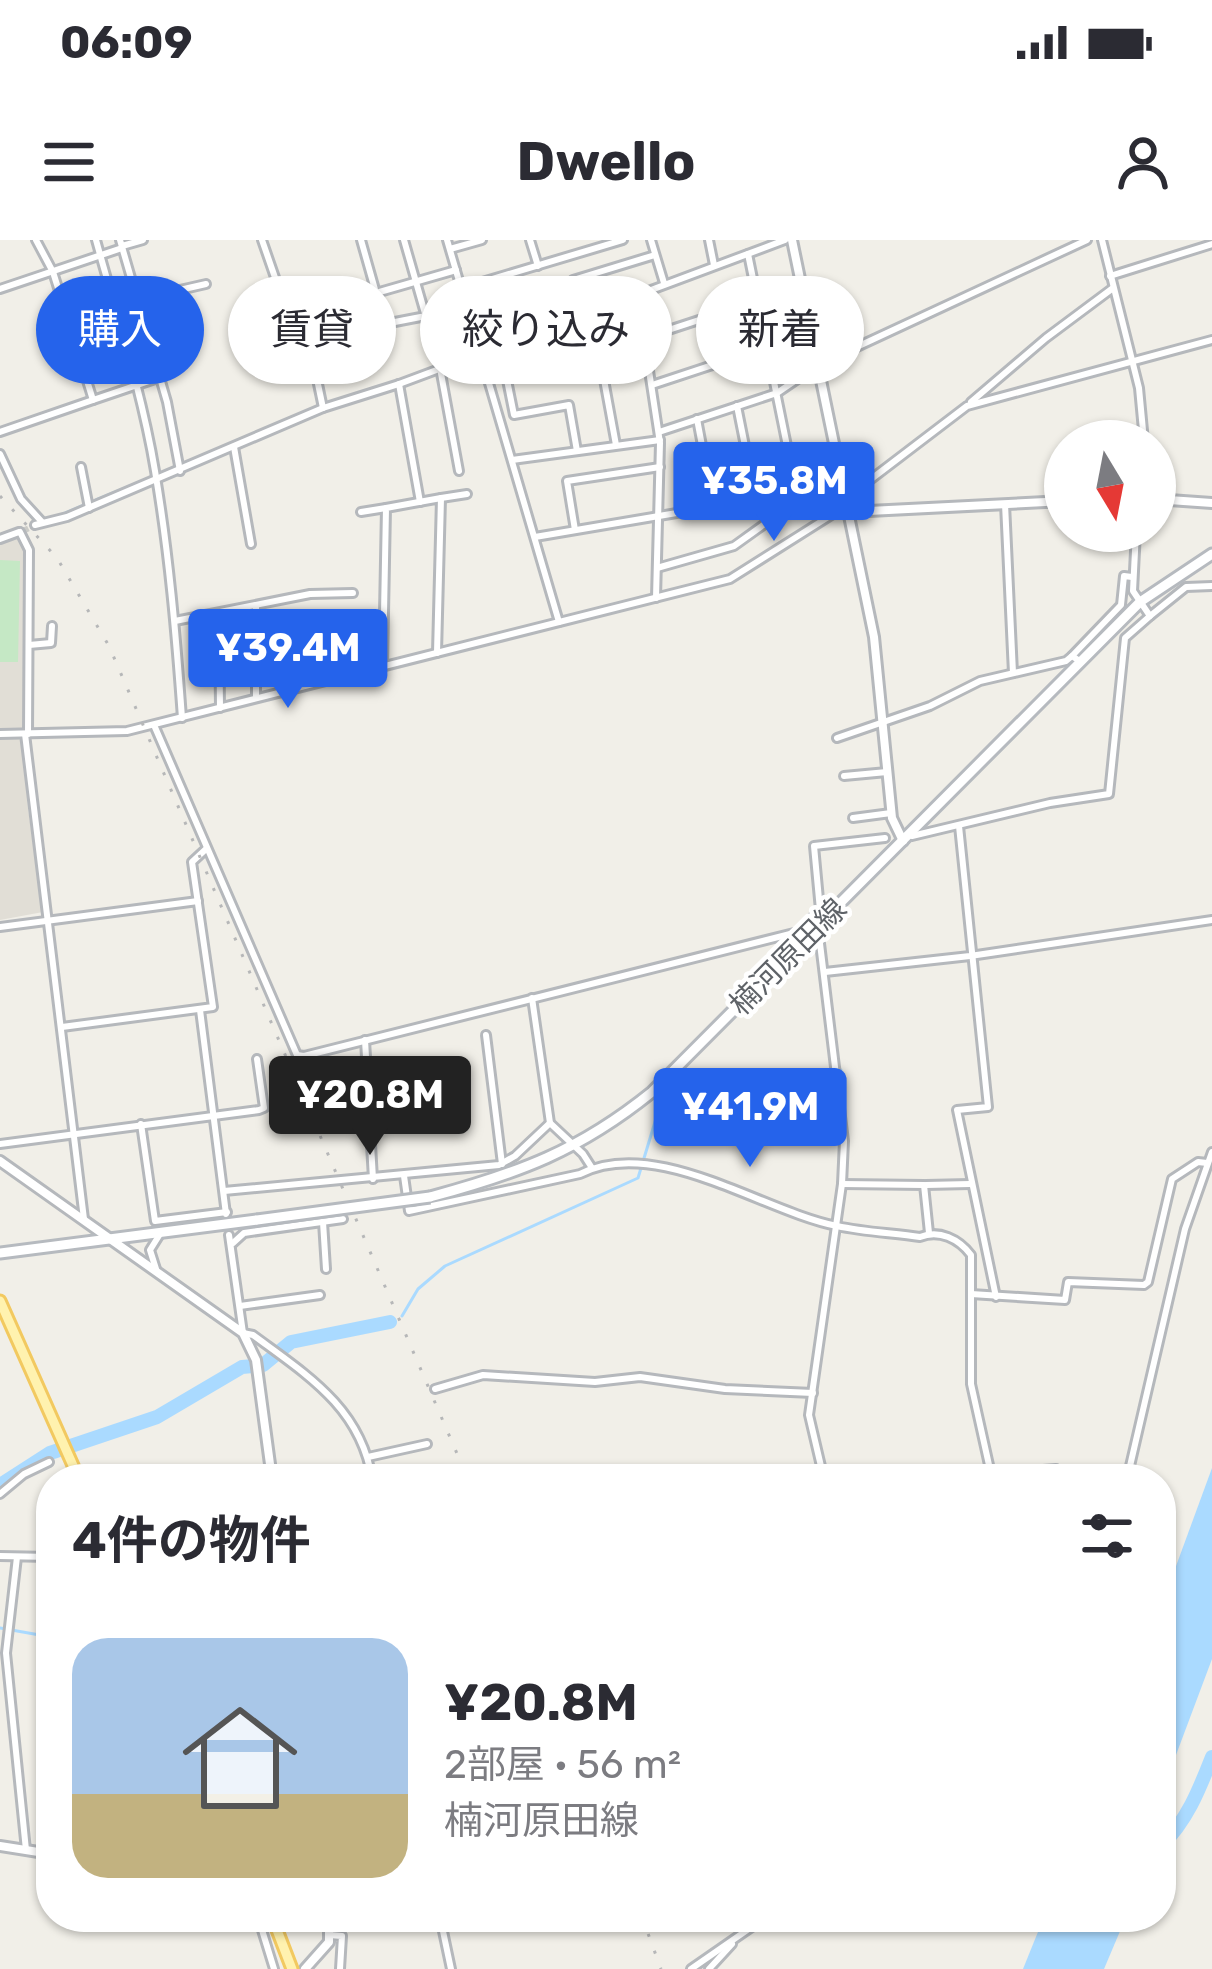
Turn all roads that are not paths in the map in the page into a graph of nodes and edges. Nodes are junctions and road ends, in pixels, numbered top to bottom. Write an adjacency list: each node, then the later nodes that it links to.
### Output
1 (36, 240): 24 (street)
2 (96, 240): 19 (street)
3 (143, 240): 17 (street)
4 (262, 240): 27 (street)
5 (361, 240): 28 (street)
6 (404, 240): 36 (street)
7 (482, 240): 15 (street)
8 (530, 240): 22 (street)
9 (622, 240): 22 (street)
10 (651, 240): 20 (street)
11 (709, 240): 21 (street)
12 (788, 240): 18 (street); 34 (street)
13 (1087, 240): 43 (street)
14 (1102, 240): 35 (street)
15 (448, 244): 23 (street)
16 (1212, 244): 35 (street)
17 (122, 245): 19 (street); 26 (street)
18 (748, 254): 21 (street); 33 (street)
19 (100, 255): 24 (street); 25 (street)
20 (656, 256): 31 (street); 32 (street)
21 (715, 265): 37 (street)
22 (538, 266): 30 (street)
23 (456, 270): 29 (street); 36 (street)
24 (52, 272): 40 (street); 60 (street)
25 (106, 276)
26 (131, 276)
27 (274, 276)
28 (371, 276)
29 (458, 276)
30 (503, 276)
31 (587, 276)
32 (662, 276)
33 (753, 276)
34 (797, 276)
35 (1110, 276): 39 (street)
36 (416, 280): 38 (street); 41 (street)
37 (672, 280)
38 (396, 286)
39 (1113, 288): 44 (street); 62 (street)
40 (0, 290)
41 (420, 294)
42 (1212, 340): 44 (street)
43 (864, 344)
44 (1132, 362): 62 (street); 65 (street)
45 (696, 370): 58 (street)
46 (420, 376): 50 (street)
47 (136, 384): 60 (street); 78 (street)
48 (159, 384): 74 (street)
49 (318, 384): 63 (street)
50 (399, 384): 63 (street); 84 (street)
51 (443, 384): 77 (street)
52 (489, 384): 73 (street)
53 (508, 384): 71 (street)
54 (602, 384): 68 (street)
55 (774, 384): 59 (street)
56 (790, 384): 59 (street)
57 (822, 384): 82 (street)
58 (652, 385): 67 (street)
59 (776, 393): 61 (street); 70 (street)
60 (93, 400): 66 (street)
61 (737, 406): 64 (street); 79 (street)
62 (967, 406): 82 (street)
63 (323, 407): 69 (street)
64 (697, 419): 67 (street); 87 (street)
65 (1145, 420)
66 (0, 432)
67 (660, 436): 68 (street); 76 (street)
68 (616, 446): 71 (street)
69 (234, 447): 74 (street); 97 (street)
70 (788, 449): 79 (street); 100 (street)
71 (577, 451): 73 (street)
72 (0, 454): 89 (street)
73 (512, 460): 95 (street)
74 (179, 466): 78 (street)
75 (81, 467): 89 (street)
76 (660, 467): 93 (street); 94 (street)
77 (459, 471)
78 (156, 476): 89 (street); 109 (street)
79 (751, 476): 87 (street)
80 (467, 494): 81 (street)
81 (441, 498): 84 (street); 114 (street)
82 (845, 499): 92 (street)
83 (1176, 500): 86 (street)
84 (420, 502): 90 (street)
85 (1044, 502): 88 (street)
86 (1212, 503)
87 (713, 504): 93 (street)
88 (1006, 504): 92 (street); 117 (street)
89 (89, 508)
90 (386, 508): 91 (street); 116 (street)
91 (361, 512)
92 (849, 512): 104 (street); 122 (street)
93 (658, 516): 94 (street); 100 (street)
94 (575, 530): 95 (street)
95 (535, 537): 110 (street)
96 (0, 539): 113 (street)
97 (251, 544)
98 (1134, 552): 101 (street)
99 (1212, 554): 105 (main road, 楠河原田線)
100 (657, 568): 104 (street)
101 (1132, 577): 105 (street); 115 (street)
102 (1212, 586): 108 (street)
103 (353, 593): 106 (street)
104 (656, 598): 110 (street)
105 (1140, 602): 108 (street); 115 (main road, 楠河原田線)
106 (256, 605): 107 (street); 119 (street)
107 (219, 613): 109 (street); 120 (street)
108 (1150, 616): 131 (street)
109 (176, 621): 121 (street)
110 (559, 622): 114 (street)
111 (52, 626): 113 (street)
112 (292, 626): 118 (street)
113 (29, 645): 125 (street)
114 (437, 653): 116 (street)
115 (1077, 659): 117 (street); 133 (main road, 楠河原田線)
116 (383, 666): 118 (street)
117 (1012, 673): 122 (street)
118 (292, 689): 119 (street)
119 (256, 698): 120 (street)
120 (220, 708): 121 (street)
121 (182, 718): 123 (street)
122 (882, 722): 126 (street); 127 (street)
123 (154, 725): 125 (street); 134 (street)
124 (0, 734): 125 (street)
125 (26, 734): 138 (street)
126 (837, 738)
127 (887, 772): 128 (street); 129 (street)
128 (844, 776)
129 (891, 813): 130 (street); 133 (street)
130 (853, 818)
131 (959, 826): 133 (street); 141 (street)
132 (885, 838): 136 (street)
133 (905, 839): 136 (main road, 楠河原田線)
134 (206, 849): 135 (street); 147 (street)
135 (198, 901): 138 (street); 144 (street)
136 (824, 914): 140 (main road, 楠河原田線); 143 (street)
137 (1212, 920): 141 (street)
138 (46, 922): 139 (street); 145 (street)
139 (0, 927)
140 (818, 928): 142 (street); 154 (main road, 楠河原田線)
141 (970, 956): 142 (street); 163 (street)
142 (825, 972): 162 (street)
143 (532, 998): 147 (street); 150 (street)
144 (200, 1009): 145 (street); 149 (street)
145 (62, 1027): 152 (street)
146 (486, 1035): 158 (street)
147 (365, 1040): 161 (street)
148 (257, 1059): 149 (street)
149 (214, 1116): 151 (street); 165 (street)
150 (550, 1123): 154 (street); 158 (street)
151 (141, 1124): 152 (street); 165 (street)
152 (75, 1133): 153 (street); 166 (street)
153 (0, 1144)
154 (574, 1145): 159 (street); 170 (main road, 楠河原田線, bridge)
155 (1212, 1152): 157 (street)
156 (0, 1161): 166 (street)
157 (1207, 1163): 182 (street); 197 (street)
158 (502, 1164): 160 (street)
159 (592, 1168): 160 (street); 169 (street)
160 (404, 1176): 161 (street)
161 (374, 1179): 165 (street)
162 (842, 1184): 164 (street); 169 (street)
163 (970, 1184): 164 (street); 175 (street)
164 (924, 1185): 171 (street)
165 (224, 1191)
166 (84, 1219): 173 (street)
167 (343, 1219): 168 (street)
168 (322, 1222): 174 (street); 179 (street)
169 (836, 1226): 171 (street); 187 (street)
170 (163, 1232): 173 (main road, 楠河原田線); 178 (street)
171 (929, 1233): 177 (street)
172 (230, 1235): 174 (street)
173 (113, 1240): 176 (main road, 楠河原田線); 178 (street)
174 (231, 1247): 184 (street)
175 (986, 1251): 177 (street); 182 (street)
176 (0, 1253)
177 (971, 1255): 180 (street)
178 (156, 1268): 185 (street)
179 (326, 1270)
180 (971, 1294): 182 (street); 196 (street)
181 (320, 1295): 184 (street)
182 (996, 1297)
183 (0, 1301): 192 (main road)
184 (240, 1306): 185 (street)
185 (243, 1333): 189 (street); 193 (street)
186 (435, 1389): 187 (street)
187 (812, 1393): 195 (street)
188 (428, 1444): 189 (street)
189 (368, 1456): 194 (street)
190 (50, 1462): 191 (street)
191 (46, 1464)
192 (73, 1464)
193 (270, 1464)
194 (369, 1464)
195 (820, 1464)
196 (986, 1464)
197 (1130, 1464)
198 (36, 1468): 199 (street)
199 (0, 1494)
200 (0, 1556): 201 (street)
201 (16, 1557): 202 (street); 204 (street)
202 (36, 1557)
203 (0, 1846): 204 (street)
204 (26, 1850): 205 (street)
205 (36, 1852)
206 (263, 1932): 213 (street)
207 (278, 1932): 214 (main road)
208 (330, 1932): 211 (street)
209 (443, 1932): 217 (street)
210 (746, 1932): 212 (street)
211 (330, 1935): 215 (street); 216 (street)
212 (734, 1941): 218 (street); 219 (street)
213 (274, 1969)
214 (292, 1969)
215 (305, 1969)
216 (340, 1969)
217 (451, 1969)
218 (691, 1969)
219 (709, 1969)

